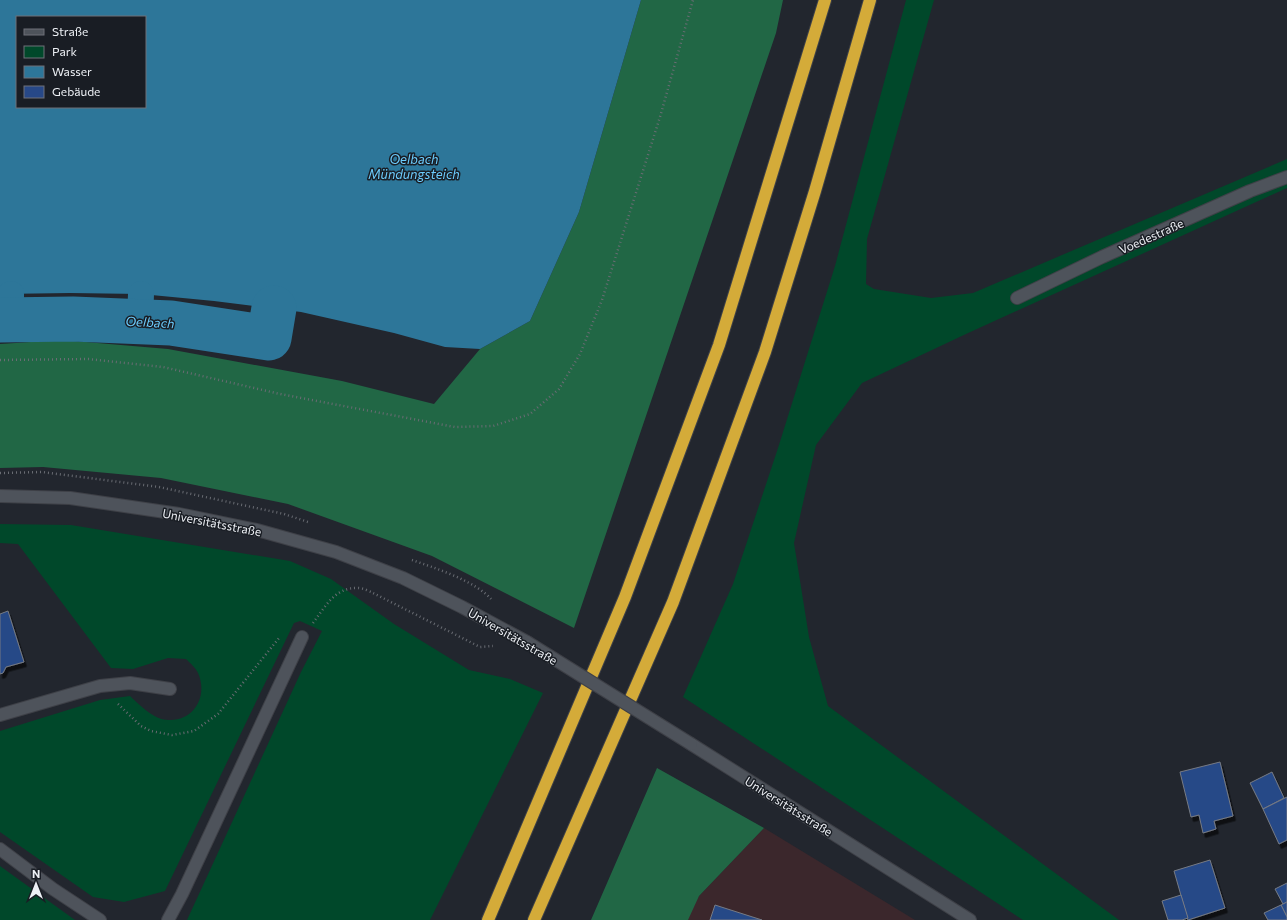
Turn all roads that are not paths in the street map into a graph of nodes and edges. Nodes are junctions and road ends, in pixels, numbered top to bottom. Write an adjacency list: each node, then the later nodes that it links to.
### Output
1 (825, 0): 12 (highway)
2 (870, 0): 13 (highway)
3 (1287, 177): 4 (street, Voedestraße)
4 (1017, 298)
5 (0, 496): 14 (street, Universitätsstraße, bridge)
6 (302, 637): 11 (street)
7 (170, 689): 8 (street)
8 (0, 715)
9 (0, 849): 10 (street)
10 (100, 920)
11 (168, 920)
12 (488, 920)
13 (534, 920)
14 (970, 920)

